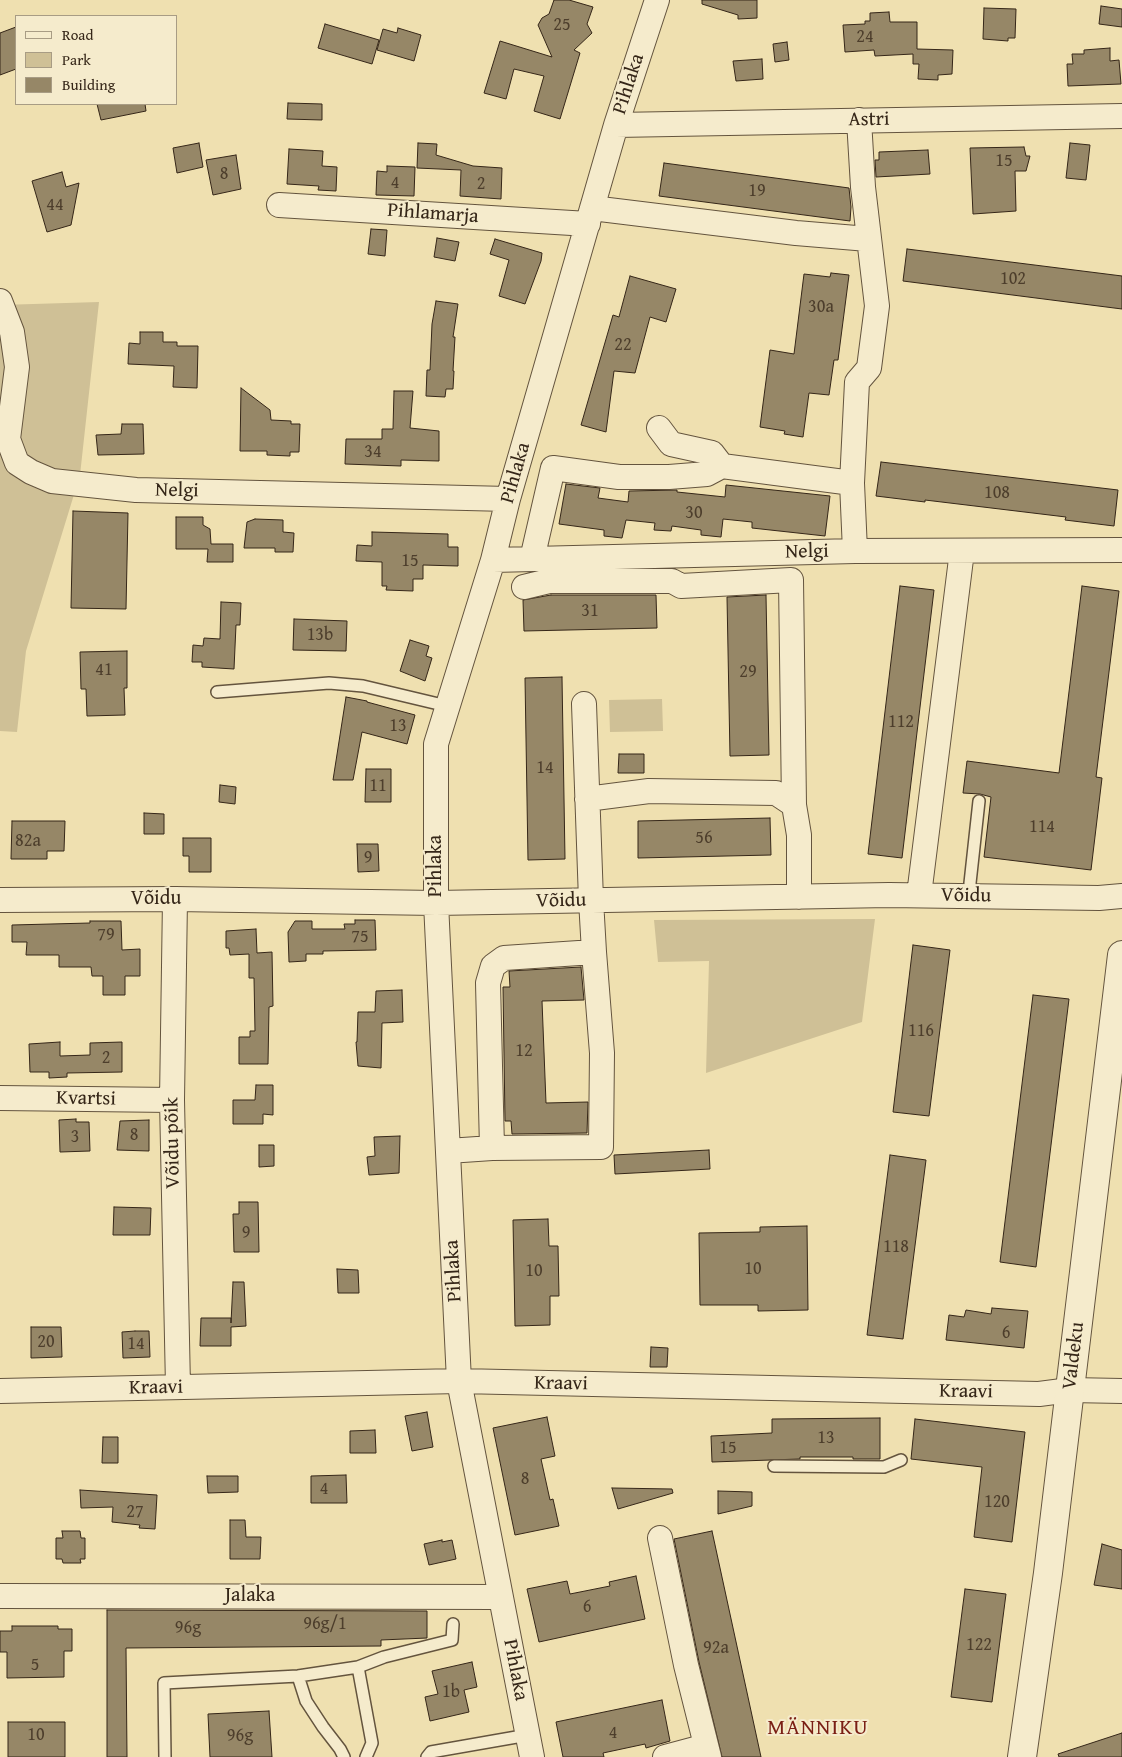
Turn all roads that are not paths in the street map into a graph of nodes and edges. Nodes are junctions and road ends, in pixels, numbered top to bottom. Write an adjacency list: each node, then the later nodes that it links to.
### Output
1 (657, 0): 4 (street, Pihlaka)
2 (1122, 116): 3 (street, Astri)
3 (859, 120): 4 (street, Astri); 7 (street)
4 (616, 125): 6 (street, Pihlaka)
5 (279, 204): 6 (street, Pihlamarja)
6 (590, 216): 7 (street, Pihlamarja); 12 (street, Pihlaka)
7 (868, 239): 11 (street)
8 (0, 301): 12 (street, Nelgi)
9 (659, 428): 10 (street)
10 (722, 466): 11 (street); 16 (street)
11 (852, 483): 14 (street)
12 (508, 499): 17 (street, Pihlaka)
13 (1122, 550): 15 (street, Nelgi)
14 (855, 551): 15 (street, Nelgi); 16 (street, Nelgi)
15 (962, 551): 25 (street)
16 (532, 559): 17 (street, Nelgi)
17 (493, 560): 21 (street, Pihlaka)
18 (524, 587): 24 (street)
19 (217, 692): 21 (lane)
20 (584, 704): 22 (street)
21 (448, 706): 32 (street, Pihlaka)
22 (587, 799): 24 (street); 31 (street)
23 (979, 801): 26 (lane)
24 (794, 805): 28 (street)
25 (920, 895): 26 (street, Võidu); 28 (street, Võidu)
26 (971, 896): 27 (street, Võidu)
27 (1122, 896)
28 (799, 897): 31 (street, Võidu)
29 (175, 899): 30 (street, Võidu); 32 (street, Võidu); 36 (street, Võidu põik)
30 (0, 900)
31 (591, 900): 32 (street, Võidu); 33 (street)
32 (436, 903): 38 (street, Pihlaka)
33 (594, 952): 37 (street); 37 (street)
34 (1122, 955): 41 (street, Valdeku)
35 (0, 1098): 36 (street, Kvartsi)
36 (172, 1100): 40 (street, Võidu põik)
37 (492, 1148): 38 (street)
38 (448, 1151): 39 (street, Pihlaka)
39 (459, 1381): 40 (street, Kraavi); 41 (street, Kraavi); 48 (street, Pihlaka)
40 (178, 1387): 42 (street, Kraavi)
41 (1070, 1390): 43 (street, Kraavi); 59 (street, Valdeku)
42 (0, 1391)
43 (1122, 1391)
44 (901, 1460): 45 (lane)
45 (774, 1466)
46 (660, 1538): 53 (street)
47 (0, 1596): 48 (street, Jalaka)
48 (500, 1597): 52 (street, Pihlaka)
49 (453, 1624): 50 (lane)
50 (358, 1667): 51 (lane); 56 (lane)
51 (298, 1676): 54 (lane); 55 (lane)
52 (530, 1746): 57 (lane)
53 (708, 1752): 58 (street)
54 (165, 1757)
55 (344, 1757)
56 (366, 1757)
57 (427, 1757)
58 (665, 1757)
59 (1022, 1757)

